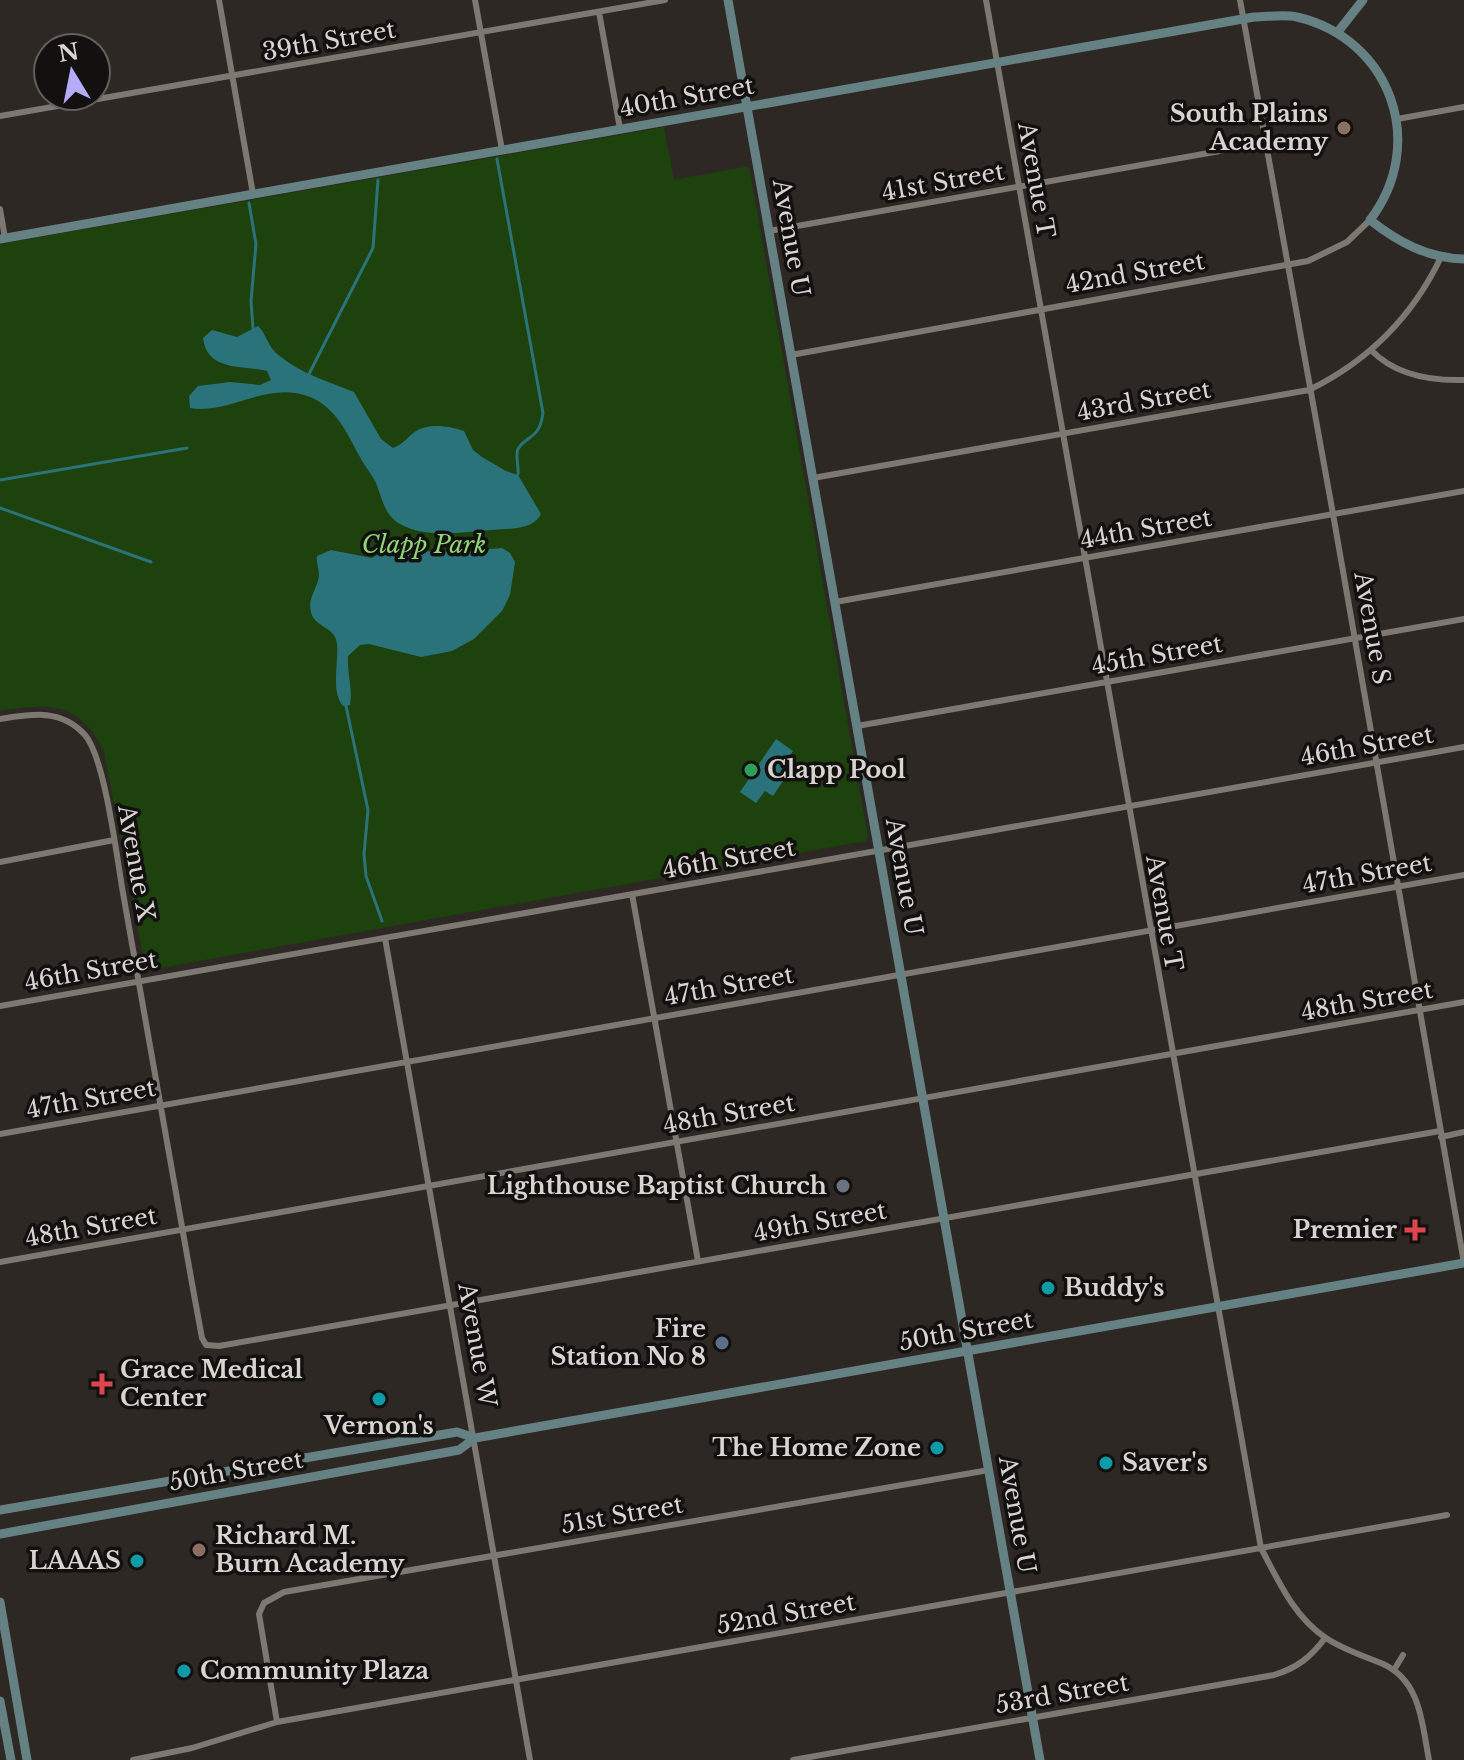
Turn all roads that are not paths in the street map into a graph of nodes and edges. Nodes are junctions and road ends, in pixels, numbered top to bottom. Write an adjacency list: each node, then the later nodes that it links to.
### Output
1 (219, 0): 13 (street)
2 (475, 0): 10 (street)
3 (665, 0): 8 (street, 39th Street)
4 (728, 0): 14 (street, Avenue U)
5 (986, 0): 12 (street, Avenue T)
6 (1240, 0): 9 (street, Avenue S)
7 (1363, 0): 11 (street)
8 (599, 12): 10 (street, 39th Street); 18 (street)
9 (1243, 19): 11 (street, 40th Street); 12 (street, 40th Street); 19 (street, Avenue S)
10 (481, 33): 13 (street, 39th Street); 20 (street)
11 (1337, 33): 17 (street, 40th Street)
12 (997, 63): 14 (street, 40th Street); 21 (street, Avenue T)
13 (232, 76): 16 (street, 39th Street); 22 (street)
14 (747, 107): 18 (street, 40th Street); 25 (street, Avenue U)
15 (1464, 107): 17 (street)
16 (0, 116)
17 (1397, 119): 24 (street)
18 (620, 129): 20 (street, 40th Street)
19 (1265, 143): 21 (street, 41st Street); 29 (street, Avenue S)
20 (502, 150): 22 (street, 40th Street)
21 (1019, 187): 25 (street, 41st Street); 30 (street, Avenue T)
22 (253, 194): 26 (street, 40th Street)
23 (0, 209): 26 (street)
24 (1370, 220): 27 (street); 29 (street, 42nd Street)
25 (769, 231): 32 (street, Avenue U)
26 (2, 238)
27 (1441, 257): 28 (street); 31 (street, 43rd Street)
28 (1464, 259)
29 (1287, 266): 30 (street, 42nd Street); 34 (street, Avenue S)
30 (1041, 310): 32 (street, 42nd Street); 35 (street, Avenue T)
31 (1371, 350): 33 (street); 34 (street, 43rd Street)
32 (791, 355): 36 (street, Avenue U)
33 (1464, 380)
34 (1309, 390): 35 (street, 43rd Street); 38 (street, Avenue S)
35 (1063, 434): 36 (street, 43rd Street); 39 (street, Avenue T)
36 (813, 478): 40 (street, Avenue U)
37 (1464, 491): 38 (street, 44th Street)
38 (1333, 514): 39 (street, 44th Street); 42 (street, Avenue S)
39 (1084, 558): 40 (street, 44th Street); 43 (street, Avenue T)
40 (835, 602): 45 (street, Avenue U)
41 (1464, 619): 42 (street, 45th Street)
42 (1355, 638): 43 (street, 45th Street); 47 (street, Avenue S)
43 (1106, 682): 45 (street, 45th Street); 48 (street, Avenue T)
44 (0, 719): 49 (street, Avenue X)
45 (857, 726): 50 (street, Avenue U)
46 (1464, 747): 47 (street, 46th Street)
47 (1376, 762): 48 (street, 46th Street); 53 (street, Avenue S)
48 (1127, 806): 50 (street, 46th Street); 55 (street, Avenue T)
49 (114, 840): 51 (street); 58 (street, Avenue X)
50 (879, 850): 54 (street, 46th Street); 57 (street, Avenue U)
51 (0, 862)
52 (1464, 875): 53 (street, 47th Street)
53 (1398, 886): 55 (street, 47th Street); 61 (street, Avenue S)
54 (632, 894): 56 (street, 46th Street); 62 (street)
55 (1149, 930): 57 (street, 47th Street); 63 (street, Avenue T)
56 (385, 938): 58 (street, 46th Street); 64 (street, Avenue W)
57 (901, 974): 62 (street, 47th Street); 65 (street, Avenue U)
58 (139, 981): 60 (street, 46th Street); 66 (street, Avenue X)
59 (1464, 1002): 61 (street, 48th Street)
60 (0, 1006)
61 (1420, 1010): 63 (street, 48th Street); 69 (street, Avenue S)
62 (654, 1018): 64 (street, 47th Street); 70 (street)
63 (1172, 1054): 65 (street, 48th Street); 71 (street, Avenue T)
64 (407, 1062): 66 (street, 47th Street); 72 (street, Avenue W)
65 (923, 1098): 70 (street, 48th Street); 73 (street, Avenue U)
66 (160, 1105): 68 (street, 47th Street); 74 (street, Avenue X)
67 (1464, 1132): 69 (street, 49th Street)
68 (0, 1134)
69 (1440, 1134): 71 (street, 49th Street); 77 (street, Avenue S)
70 (676, 1142): 72 (street, 48th Street); 75 (street)
71 (1193, 1174): 73 (street, 49th Street); 79 (street, Avenue T)
72 (430, 1185): 74 (street, 48th Street); 78 (street, Avenue W)
73 (944, 1218): 75 (street, 49th Street); 81 (street, Avenue U)
74 (182, 1229): 76 (street, 48th Street); 80 (street, Avenue X)
75 (698, 1261): 78 (street, 49th Street)
76 (0, 1262)
77 (1464, 1263): 79 (street, 50th Street)
78 (451, 1305): 80 (street, 49th Street); 82 (street, Avenue W)
79 (1217, 1307): 81 (street, 50th Street); 87 (street, Avenue T)
80 (206, 1345)
81 (968, 1351): 82 (street, 50th Street); 83 (street, Avenue U)
82 (475, 1438): 84 (street, 50th Street); 86 (street, 50th Street); 88 (street, Avenue W)
83 (989, 1470): 88 (street, 51st Street); 89 (street, Avenue U)
84 (0, 1510)
85 (1447, 1515): 87 (street, 52nd Street)
86 (0, 1534)
87 (1261, 1548): 89 (street, 52nd Street); 91 (street, Avenue T)
88 (494, 1555): 94 (street, Avenue W); 97 (street, 51st Street)
89 (1011, 1593): 94 (street, 52nd Street); 96 (street, Avenue U)
90 (0, 1602): 99 (street)
91 (1325, 1638): 93 (street, Avenue T); 96 (street, 53rd Street)
92 (1403, 1655): 93 (street)
93 (1394, 1670): 104 (street, Avenue T)
94 (516, 1680): 97 (street, 52nd Street); 101 (street, Avenue W)
95 (0, 1701): 98 (street)
96 (1033, 1717): 102 (street, 53rd Street); 103 (street, Avenue U)
97 (277, 1722): 100 (street, 52nd Street)
98 (11, 1760)
99 (27, 1760)
100 (133, 1760)
101 (530, 1760)
102 (793, 1760)
103 (1040, 1760)
104 (1429, 1760)

